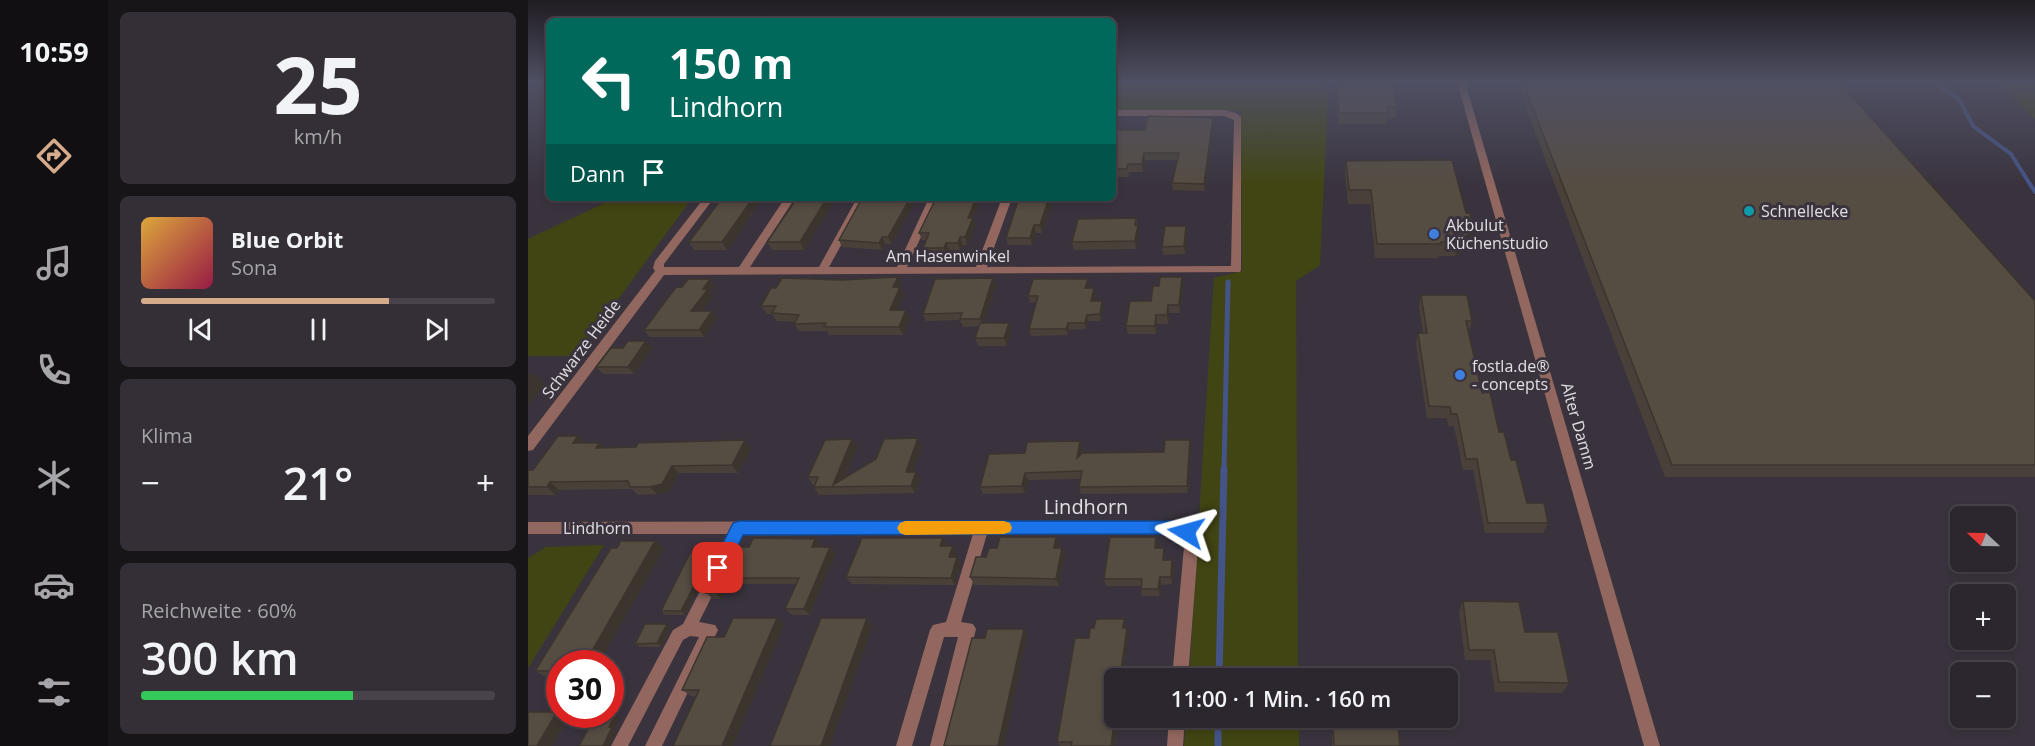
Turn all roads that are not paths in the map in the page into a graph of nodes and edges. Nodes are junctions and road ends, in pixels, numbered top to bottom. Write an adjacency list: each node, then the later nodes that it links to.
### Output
1 (1236, 117): 8 (street, Am Hasenwinkel)
2 (1471, 117): 26 (street, Alter Damm)
3 (707, 201): 9 (street, Schwarze Heide)
4 (788, 201): 10 (street)
5 (860, 201): 11 (street)
6 (933, 201): 12 (street)
7 (1006, 201): 8 (street)
8 (980, 270): 12 (street, Am Hasenwinkel)
9 (661, 271): 10 (street, Am Hasenwinkel); 13 (street, Schwarze Heide)
10 (742, 271): 11 (street, Am Hasenwinkel)
11 (822, 271): 12 (street, Am Hasenwinkel)
12 (900, 271)
13 (528, 446)
14 (982, 527): 16 (street, Lindhorn); 18 (street); 19 (street, Lindhorn)
15 (528, 528): 16 (street, Lindhorn)
16 (739, 528): 17 (street)
17 (688, 629): 21 (street); 22 (street)
18 (951, 630): 23 (street); 24 (street)
19 (1181, 668)
20 (1176, 728): 25 (street)
21 (619, 746)
22 (652, 746)
23 (903, 746)
24 (938, 746)
25 (1175, 746)
26 (1652, 746)

